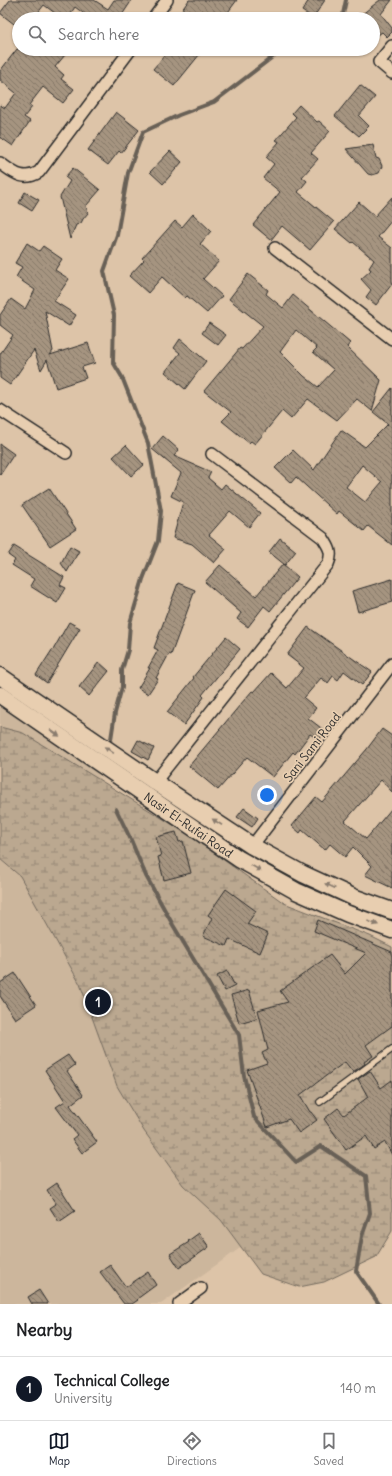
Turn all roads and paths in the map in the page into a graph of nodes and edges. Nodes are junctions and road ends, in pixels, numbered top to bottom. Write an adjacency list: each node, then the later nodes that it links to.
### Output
1 (167, 0): 2 (street)
2 (158, 12)
3 (392, 46): 5 (street)
4 (126, 56): 6 (street)
5 (392, 73)
6 (0, 164)
7 (275, 248): 8 (street)
8 (392, 339)
9 (0, 410): 10 (street)
10 (66, 453)
11 (212, 454): 17 (street)
12 (392, 664): 18 (street, Sani Sami Road)
13 (0, 676): 15 (main road, Nasir El-Rufai Road)
14 (0, 695): 16 (main road, Nasir El-Rufai Road)
15 (32, 697): 16 (main road); 17 (main road, Nasir El-Rufai Road, one-way to 15)
16 (23, 711): 20 (main road, Nasir El-Rufai Road, one-way to 20)
17 (155, 782): 18 (main road, Nasir El-Rufai Road, one-way to 17)
18 (252, 846): 19 (main road, Nasir El-Rufai Road, one-way to 18)
19 (392, 911)
20 (392, 930)
21 (392, 1049): 22 (lane)
22 (320, 1102)
23 (201, 1288): 24 (street)
24 (179, 1304)

